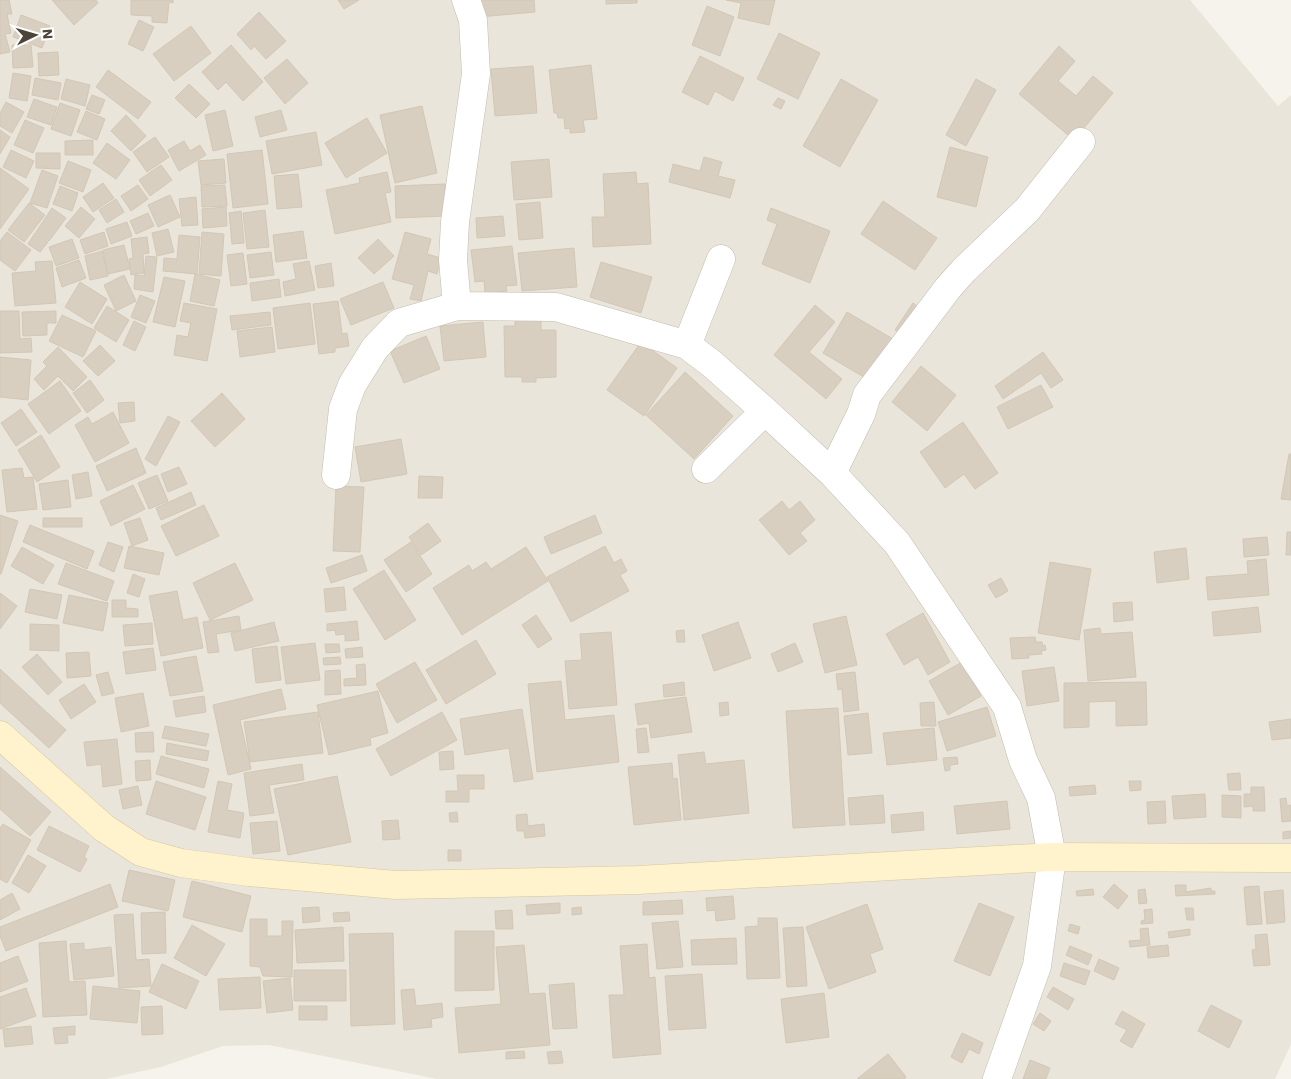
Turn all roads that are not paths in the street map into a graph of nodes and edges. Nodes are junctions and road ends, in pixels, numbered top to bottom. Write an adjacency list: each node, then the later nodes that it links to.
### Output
1 (466, 0): 4 (street)
2 (1080, 142): 8 (street)
3 (721, 259): 5 (street)
4 (456, 306): 5 (street); 9 (street)
5 (687, 345): 6 (street)
6 (765, 410): 7 (street); 8 (street)
7 (706, 469)
8 (832, 473): 11 (street)
9 (336, 475)
10 (0, 735): 11 (main road)
11 (1052, 857): 12 (main road); 13 (street)
12 (1291, 858)
13 (997, 1079)

